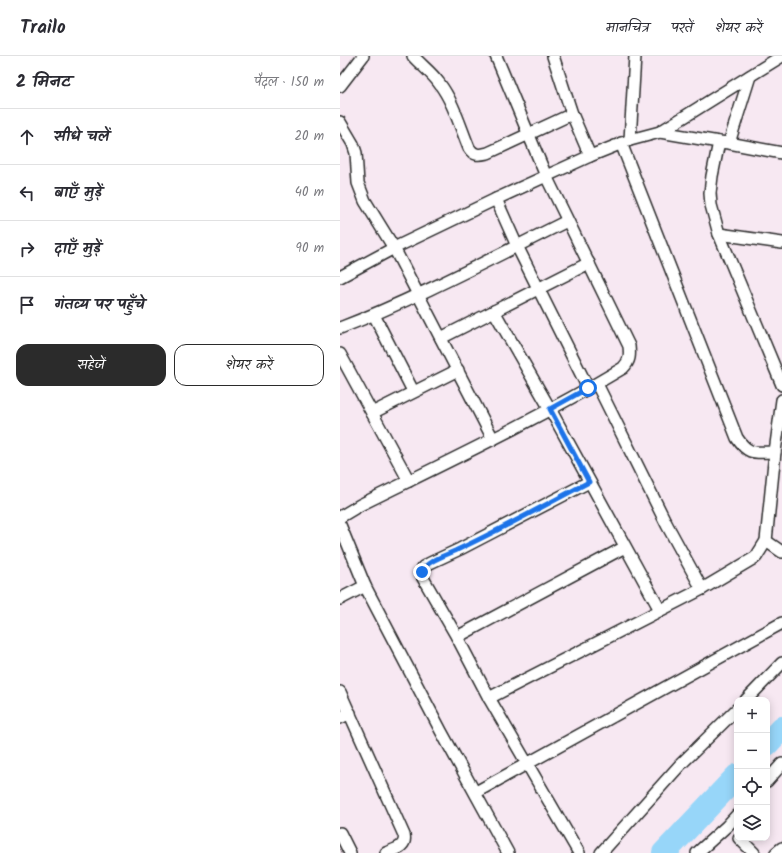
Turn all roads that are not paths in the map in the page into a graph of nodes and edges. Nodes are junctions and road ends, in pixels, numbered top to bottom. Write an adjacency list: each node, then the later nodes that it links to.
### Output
1 (363, 56): 8 (street)
2 (413, 56): 12 (street)
3 (496, 56): 12 (street)
4 (553, 56): 9 (street)
5 (635, 56): 13 (street)
6 (782, 56): 7 (street)
7 (750, 76): 11 (street); 14 (street)
8 (340, 86)
9 (572, 114): 12 (street); 16 (street)
10 (340, 122): 23 (street)
11 (660, 132): 13 (street); 14 (street)
12 (527, 134): 17 (street)
13 (626, 142): 16 (street); 42 (street)
14 (724, 142): 15 (street); 20 (street)
15 (782, 153)
16 (590, 156): 17 (street)
17 (546, 176): 18 (street); 19 (street)
18 (496, 199): 22 (street); 23 (street)
19 (567, 221): 22 (street); 24 (street)
20 (719, 234): 21 (street); 34 (street)
21 (782, 243)
22 (517, 246): 26 (street); 27 (street)
23 (394, 248): 25 (street); 27 (street)
24 (589, 263): 26 (street); 35 (street)
25 (340, 277)
26 (538, 288): 28 (street); 35 (street)
27 (419, 294): 29 (street); 31 (street)
28 (494, 311): 31 (street); 38 (street)
29 (374, 315): 30 (street); 36 (street)
30 (340, 328)
31 (441, 338): 33 (street)
32 (340, 354): 39 (street)
33 (458, 370): 36 (street); 41 (street)
34 (782, 385)
35 (592, 386): 38 (street); 52 (street)
36 (413, 391): 39 (street)
37 (782, 400): 40 (street)
38 (550, 409): 41 (street); 44 (street)
39 (372, 413): 43 (street)
40 (781, 415): 42 (street)
41 (493, 439): 43 (street)
42 (775, 452): 45 (street)
43 (409, 481): 46 (street)
44 (589, 482): 49 (street); 56 (street)
45 (777, 496): 48 (street)
46 (340, 517)
47 (340, 525): 51 (street)
48 (766, 541): 50 (street); 52 (street)
49 (625, 547): 54 (street); 56 (street)
50 (782, 552)
51 (366, 586): 53 (street); 66 (street)
52 (702, 589): 54 (street)
53 (340, 599)
54 (660, 610): 60 (street)
55 (782, 622): 63 (street)
56 (457, 637): 60 (street)
57 (782, 663): 59 (street)
58 (340, 692): 62 (street)
59 (749, 697)
60 (489, 698): 63 (street)
61 (734, 712): 77 (street)
62 (345, 716): 74 (street)
63 (528, 763): 66 (street); 76 (street)
64 (782, 764): 65 (street)
65 (770, 778)
66 (476, 792): 75 (street)
67 (734, 818): 68 (street)
68 (727, 826): 70 (street); 78 (street)
69 (340, 833): 73 (street)
70 (734, 833)
71 (742, 841): 79 (street)
72 (782, 848): 80 (street)
73 (350, 853)
74 (386, 853)
75 (508, 853)
76 (579, 853)
77 (602, 853)
78 (697, 853)
79 (754, 853)
80 (776, 853)

